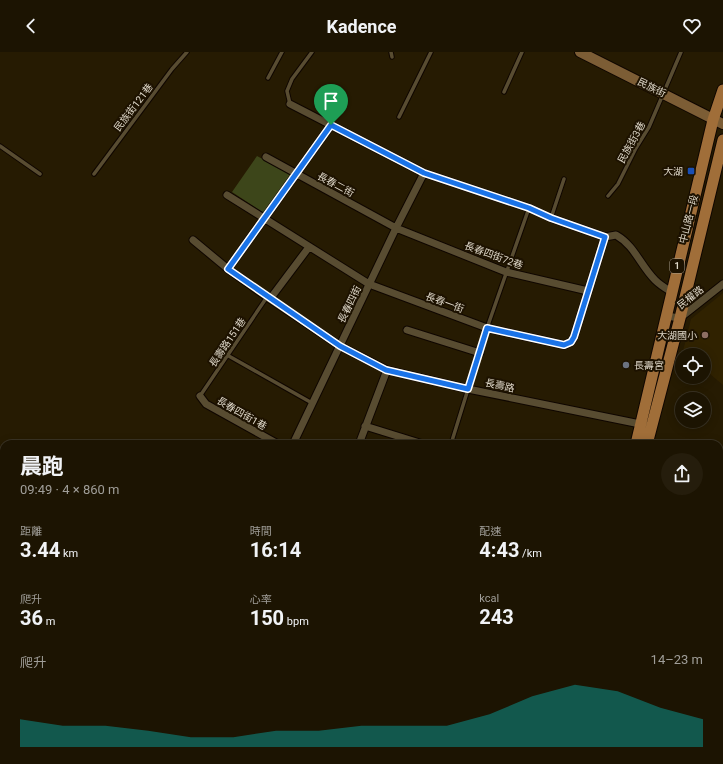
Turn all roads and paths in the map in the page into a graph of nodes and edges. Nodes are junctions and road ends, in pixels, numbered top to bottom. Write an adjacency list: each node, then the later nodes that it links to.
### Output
1 (187, 52): 24 (lane, 民族街121巷)
2 (282, 52): 10 (lane)
3 (312, 52): 14 (lane)
4 (391, 52): 9 (lane)
5 (431, 52): 15 (lane)
6 (522, 52): 12 (lane)
7 (580, 52): 13 (street, 民族街)
8 (681, 52): 13 (lane, 民族街3巷)
9 (392, 57)
10 (268, 78)
11 (723, 90): 16 (main road, 中山路一段 / 1)
12 (504, 92)
13 (663, 93): 16 (street, 民族街); 28 (lane, 民族街3巷)
14 (290, 104): 17 (street)
15 (399, 117)
16 (718, 122): 41 (main road, 中山路一段 / 1)
17 (331, 125): 22 (street); 25 (street)
18 (723, 140): 20 (main road, 中山路一段 / 1)
19 (0, 146): 23 (lane)
20 (721, 154): 44 (main road, 中山路一段 / 1)
21 (266, 157): 25 (street, 長春二街)
22 (424, 173): 29 (street); 32 (street, 長春四街)
23 (40, 174)
24 (94, 174)
25 (296, 174): 30 (street); 32 (street, 長春二街)
26 (564, 179): 31 (lane)
27 (227, 195): 30 (street, 長春一街)
28 (608, 196)
29 (529, 208): 31 (street); 37 (lane)
30 (264, 218): 35 (street, 長春一街); 36 (street)
31 (551, 218): 33 (street)
32 (396, 228): 37 (street, 長春四街72巷); 38 (street, 長春四街)
33 (605, 237): 40 (street, 長春一街); 41 (street)
34 (193, 240): 36 (street, 長壽路)
35 (309, 246): 38 (street, 長春一街); 42 (street)
36 (228, 269): 42 (street, 長壽路)
37 (506, 272): 40 (street, 長春四街72巷); 45 (lane)
38 (369, 284): 45 (street, 長春一街); 47 (street, 長春四街)
39 (723, 284): 44 (street, 民權路)
40 (588, 291): 45 (street, 長春一街)
41 (670, 291): 43 (main road, 中山路一段 / 1)
42 (268, 298): 47 (street, 長壽路); 49 (lane, 長壽路151巷)
43 (666, 316): 44 (street, 民權路); 54 (main road, 中山路一段 / 1)
44 (680, 318): 56 (main road, 中山路一段 / 1)
45 (487, 328): 48 (lane)
46 (407, 330): 48 (street)
47 (340, 346): 50 (street, 長壽路); 53 (street, 長春四街)
48 (480, 353): 51 (lane)
49 (227, 355): 52 (lane, 長壽路151巷); 53 (lane)
50 (386, 370): 51 (street, 長壽路); 55 (street)
51 (468, 389): 54 (street, 長壽路); 61 (lane)
52 (200, 396): 57 (street, 長春四街1巷)
53 (312, 403): 58 (street, 長春四街)
54 (639, 425): 56 (street, 長壽路); 62 (main road, 中山路一段 / 1)
55 (365, 426): 59 (street); 60 (street)
56 (651, 426): 63 (main road, 中山路一段 / 1)
57 (271, 440)
58 (295, 440)
59 (360, 440)
60 (410, 440)
61 (452, 440)
62 (637, 440)
63 (649, 440)

